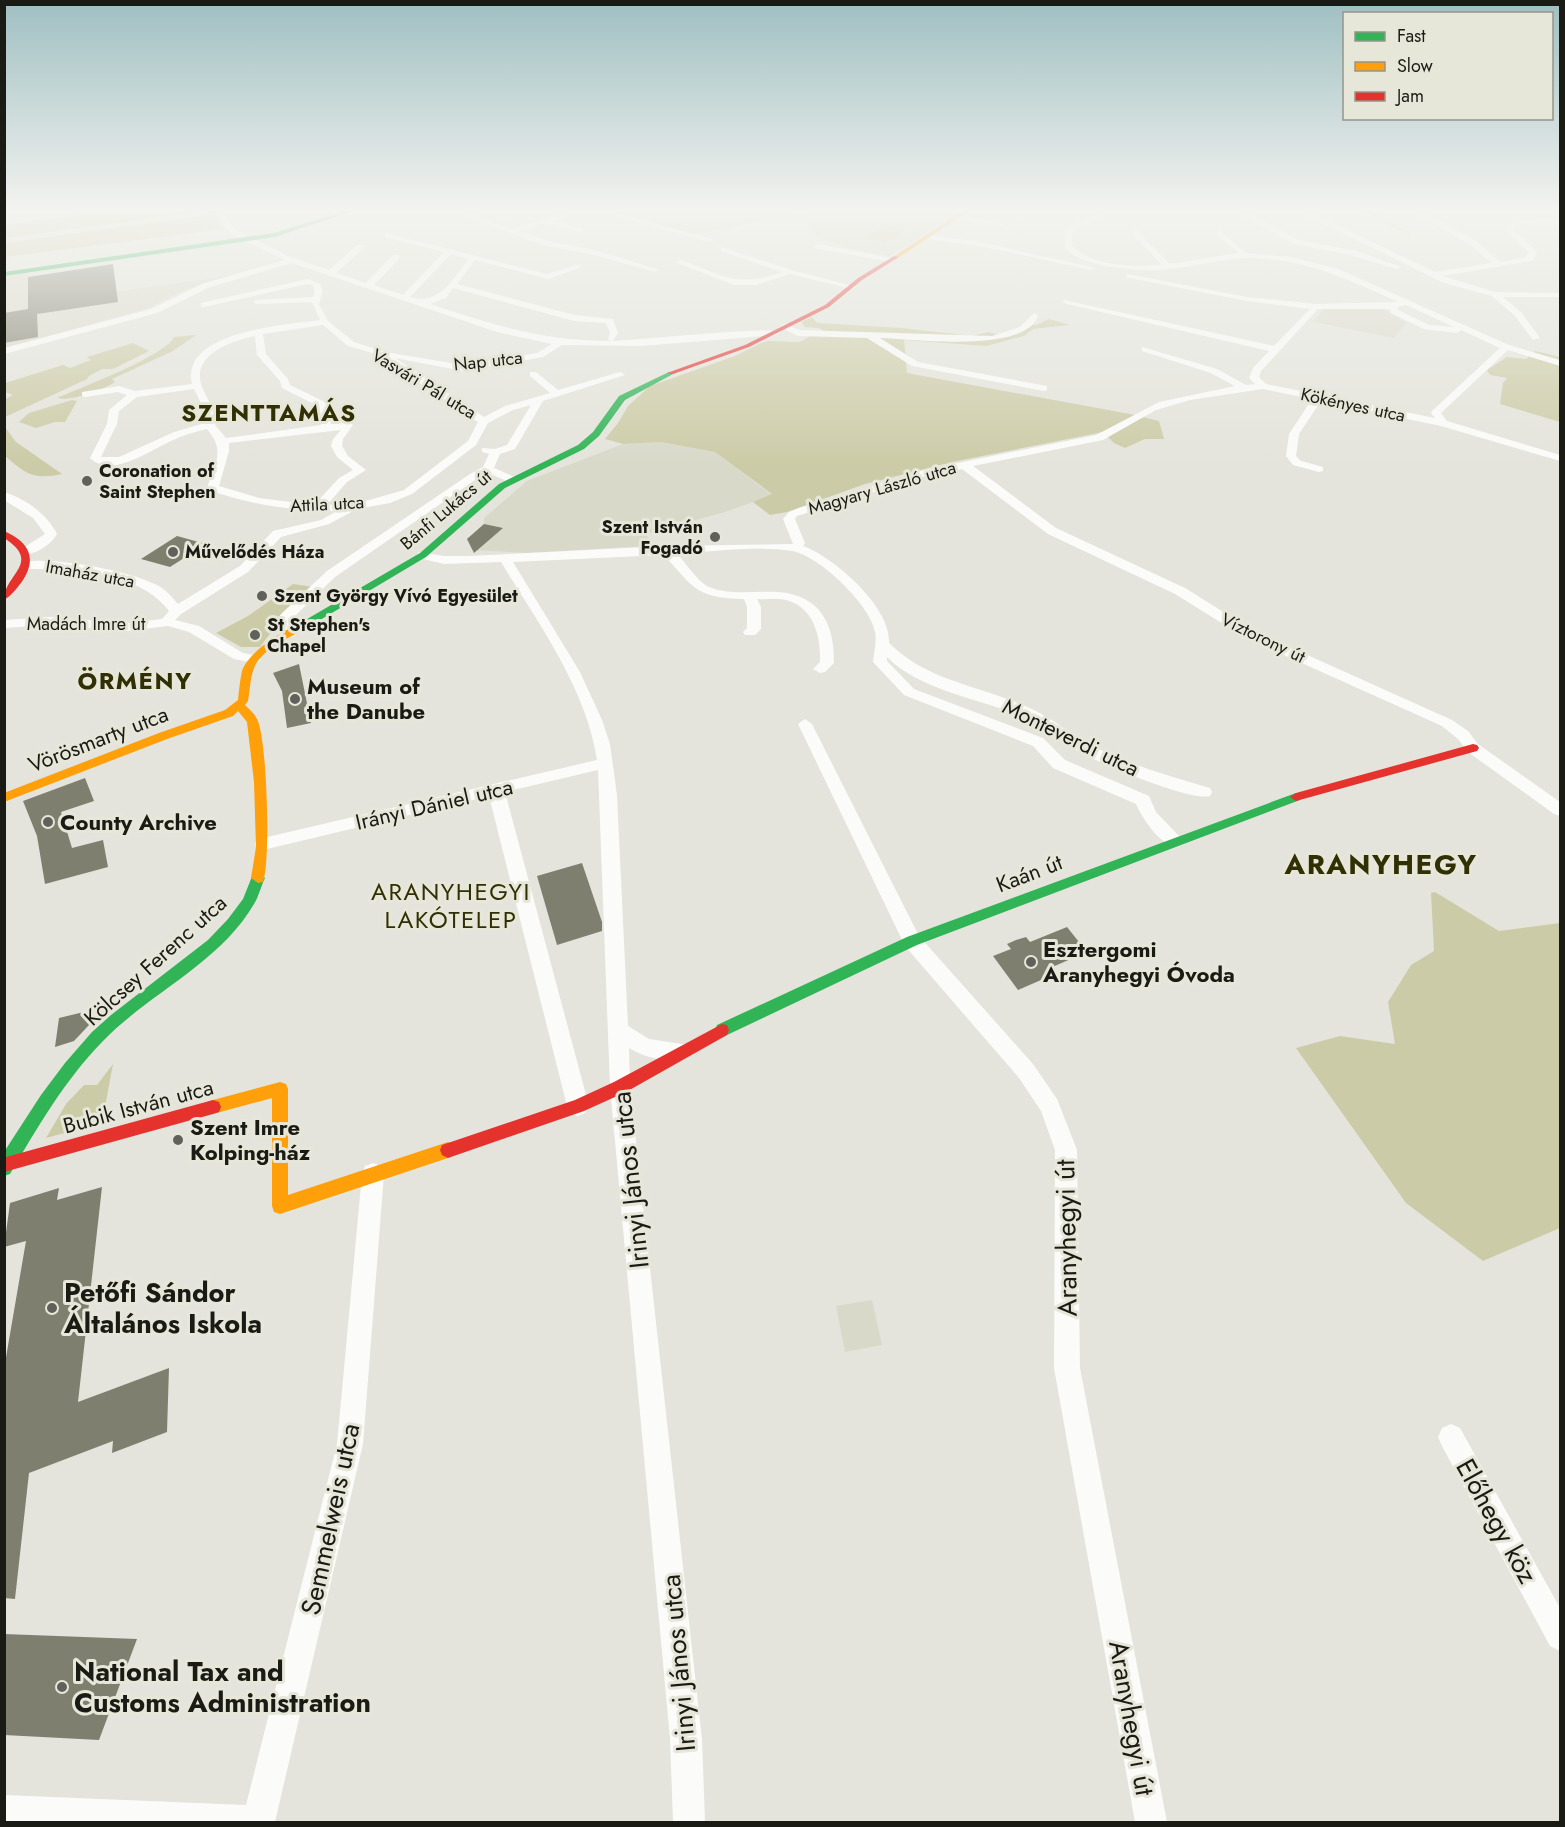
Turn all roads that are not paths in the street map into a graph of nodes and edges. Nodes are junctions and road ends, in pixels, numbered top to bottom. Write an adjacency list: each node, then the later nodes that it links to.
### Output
1 (186, 295): 22 (street)
2 (245, 295): 17 (street, Vasvári Pál utca)
3 (317, 295): 13 (street, Vasvári Pál utca)
4 (394, 295): 12 (street)
5 (408, 295): 12 (street)
6 (444, 295): 16 (street)
7 (489, 295): 30 (street)
8 (840, 295): 28 (main road, Bánfi Lukács út)
9 (1228, 295): 20 (street)
10 (1389, 295): 15 (street)
11 (1496, 295): 29 (street)
12 (402, 298): 16 (street)
13 (316, 299): 17 (street); 24 (street, Vasvári Pál utca)
14 (1067, 302): 34 (street)
15 (1407, 303): 19 (street); 25 (street)
16 (422, 304): 31 (street)
17 (204, 305): 18 (street)
18 (192, 306)
19 (1394, 306): 20 (street); 25 (street)
20 (1316, 307): 34 (street)
21 (181, 308): 22 (street)
22 (154, 311): 35 (street)
23 (1035, 316): 27 (street)
24 (325, 322): 26 (street); 36 (street, Vasvári Pál utca)
25 (1466, 329): 32 (street)
26 (259, 333): 40 (street); 52 (street)
27 (866, 333): 28 (street); 42 (street)
28 (779, 335): 31 (street); 60 (main road, Bánfi Lukács út)
29 (1536, 338)
30 (612, 339)
31 (560, 343): 36 (street, Nap utca)
32 (1506, 347): 37 (street); 50 (street)
33 (1145, 349): 43 (street)
34 (1274, 349): 41 (street)
35 (4, 351)
36 (379, 352): 49 (street, Vasvári Pál utca)
37 (1560, 363)
38 (533, 374): 46 (street)
39 (620, 375): 46 (street)
40 (196, 386): 45 (street); 51 (street)
41 (1263, 386): 43 (street, Magyary László utca); 47 (street, Kökényes utca)
42 (1044, 387)
43 (1245, 388): 57 (street, Magyary László utca)
44 (85, 394): 45 (street)
45 (134, 394): 51 (street)
46 (556, 394): 48 (street)
47 (1318, 398): 50 (street, Kökényes utca); 59 (street)
48 (539, 399): 49 (street); 55 (street)
49 (484, 421): 54 (street, Attila utca)
50 (1443, 423): 56 (street, Kökényes utca)
51 (209, 425): 53 (street)
52 (327, 428): 53 (street); 63 (street)
53 (224, 441): 63 (street, Attila utca)
54 (474, 441): 55 (street); 62 (street, Attila utca)
55 (495, 452): 58 (street)
56 (1560, 458)
57 (964, 465): 65 (street, Magyary László utca); 81 (street, Víztorony út)
58 (488, 469): 60 (street); 75 (street)
59 (1319, 469)
60 (513, 480): 67 (main road, Bánfi Lukács út)
61 (4, 495): 68 (street)
62 (356, 506): 63 (street, Attila utca); 72 (street)
63 (318, 507)
64 (4, 534): 68 (main road)
65 (796, 548): 66 (street, Magyary László utca); 76 (street, Monteverdi utca)
66 (667, 550): 69 (street, Magyary László utca); 70 (street)
67 (423, 555): 69 (street, Magyary László utca); 75 (main road, Bánfi Lukács út)
68 (28, 558): 71 (main road); 72 (street, Imaház utca)
69 (505, 560): 82 (street, Irinyi János utca)
70 (749, 596): 74 (street); 78 (street)
71 (4, 597)
72 (172, 616): 73 (street, Madách Imre út); 77 (street, Imaház utca)
73 (4, 624)
74 (750, 632)
75 (290, 633): 77 (main road, Bánfi Lukács út)
76 (880, 642): 84 (street, Monteverdi utca); 87 (street, Monteverdi utca)
77 (254, 659): 79 (main road)
78 (820, 669)
79 (240, 706): 85 (main road, Vörösmarty utca); 88 (main road, Kölcsey Ferenc utca)
80 (805, 724): 89 (street, Aranyhegyi út)
81 (1473, 748): 86 (street, Víztorony út); 87 (main road, Kaán út)
82 (605, 762): 83 (street, Irányi Dániel utca); 90 (street, Irinyi János utca)
83 (496, 790): 88 (street, Irányi Dániel utca); 93 (street, Irinyi János utca)
84 (1204, 792)
85 (4, 798)
86 (1560, 810)
87 (1174, 842): 89 (main road, Kaán út)
88 (263, 844): 94 (main road, Kölcsey Ferenc utca)
89 (912, 941): 91 (main road, Kaán út); 101 (street, Aranyhegyi út)
90 (618, 1030): 91 (street); 92 (street, Irinyi János utca)
91 (684, 1052): 92 (main road, Kaán út)
92 (620, 1087): 93 (main road); 100 (street, Irinyi János utca)
93 (578, 1106): 95 (main road)
94 (5, 1166): 95 (main road, Bubik István utca)
95 (373, 1174): 99 (street, Semmelweis utca)
96 (1451, 1437): 97 (street, Előhegy köz)
97 (1560, 1636)
98 (4, 1811): 99 (street)
99 (259, 1822)
100 (690, 1822)
101 (1151, 1822)

